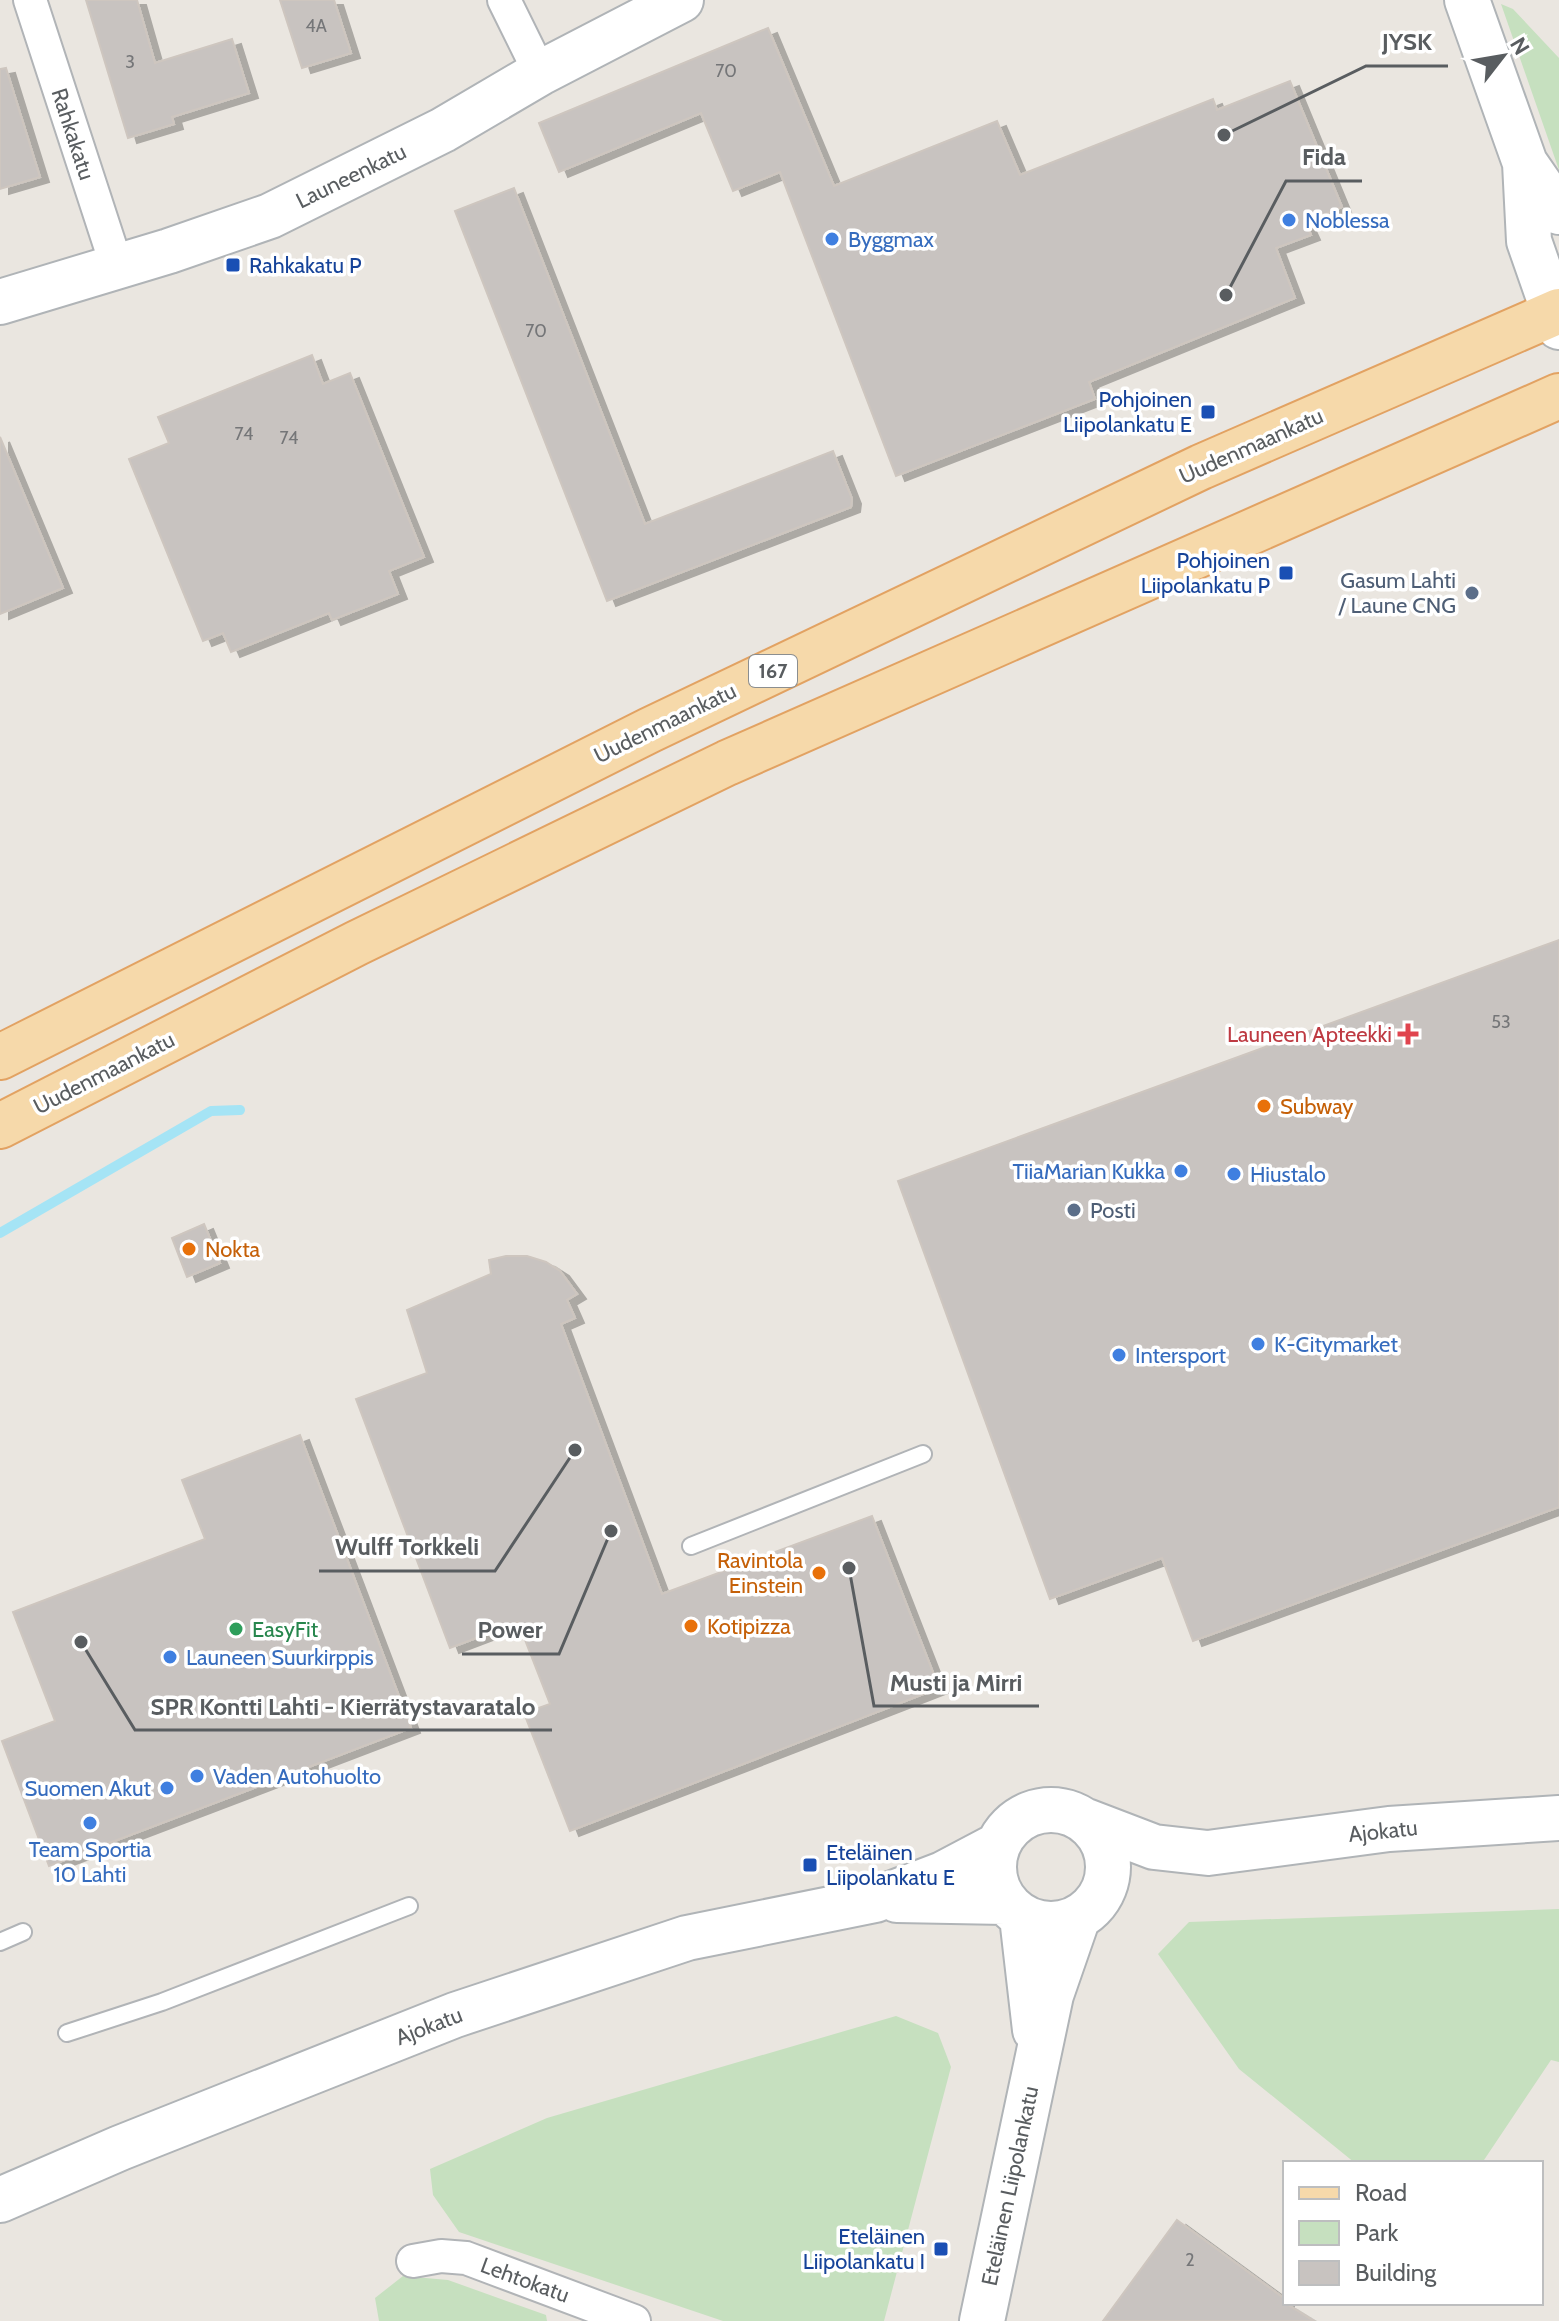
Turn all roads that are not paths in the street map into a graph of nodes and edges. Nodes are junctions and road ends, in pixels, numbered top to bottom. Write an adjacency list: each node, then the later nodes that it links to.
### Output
1 (30, 0): 8 (street, Rahkakatu)
2 (504, 0): 5 (street)
3 (681, 0): 5 (street, Launeenkatu)
4 (1467, 0): 6 (street)
5 (540, 73): 8 (street, Launeenkatu)
6 (1525, 163): 7 (street); 10 (street)
7 (1559, 212)
8 (117, 267): 9 (street, Launeenkatu)
9 (0, 302)
10 (1557, 317): 12 (main road, Uudenmaankatu / 167)
11 (1559, 396): 13 (main road, Uudenmaankatu)
12 (0, 1057)
13 (0, 1126)
14 (923, 1454): 15 (lane)
15 (691, 1546)
16 (1559, 1818): 19 (street, Ajokatu)
17 (1086, 1821): 18 (street); 19 (street, Ajokatu); 22 (street)
18 (998, 1845): 20 (street, Ajokatu); 23 (street)
19 (1208, 1853): 22 (street, Ajokatu)
20 (875, 1900): 23 (street, Ajokatu); 28 (street, Ajokatu)
21 (409, 1906): 26 (lane)
22 (1090, 1907): 23 (street); 27 (street, Eteläinen Liipolankatu)
23 (1013, 1909): 27 (street, Eteläinen Liipolankatu)
24 (23, 1932): 25 (lane)
25 (0, 1942)
26 (67, 2033)
27 (1038, 2052): 31 (street, Eteläinen Liipolankatu)
28 (0, 2200)
29 (413, 2261): 30 (street, Lehtokatu)
30 (634, 2321)
31 (982, 2321)

